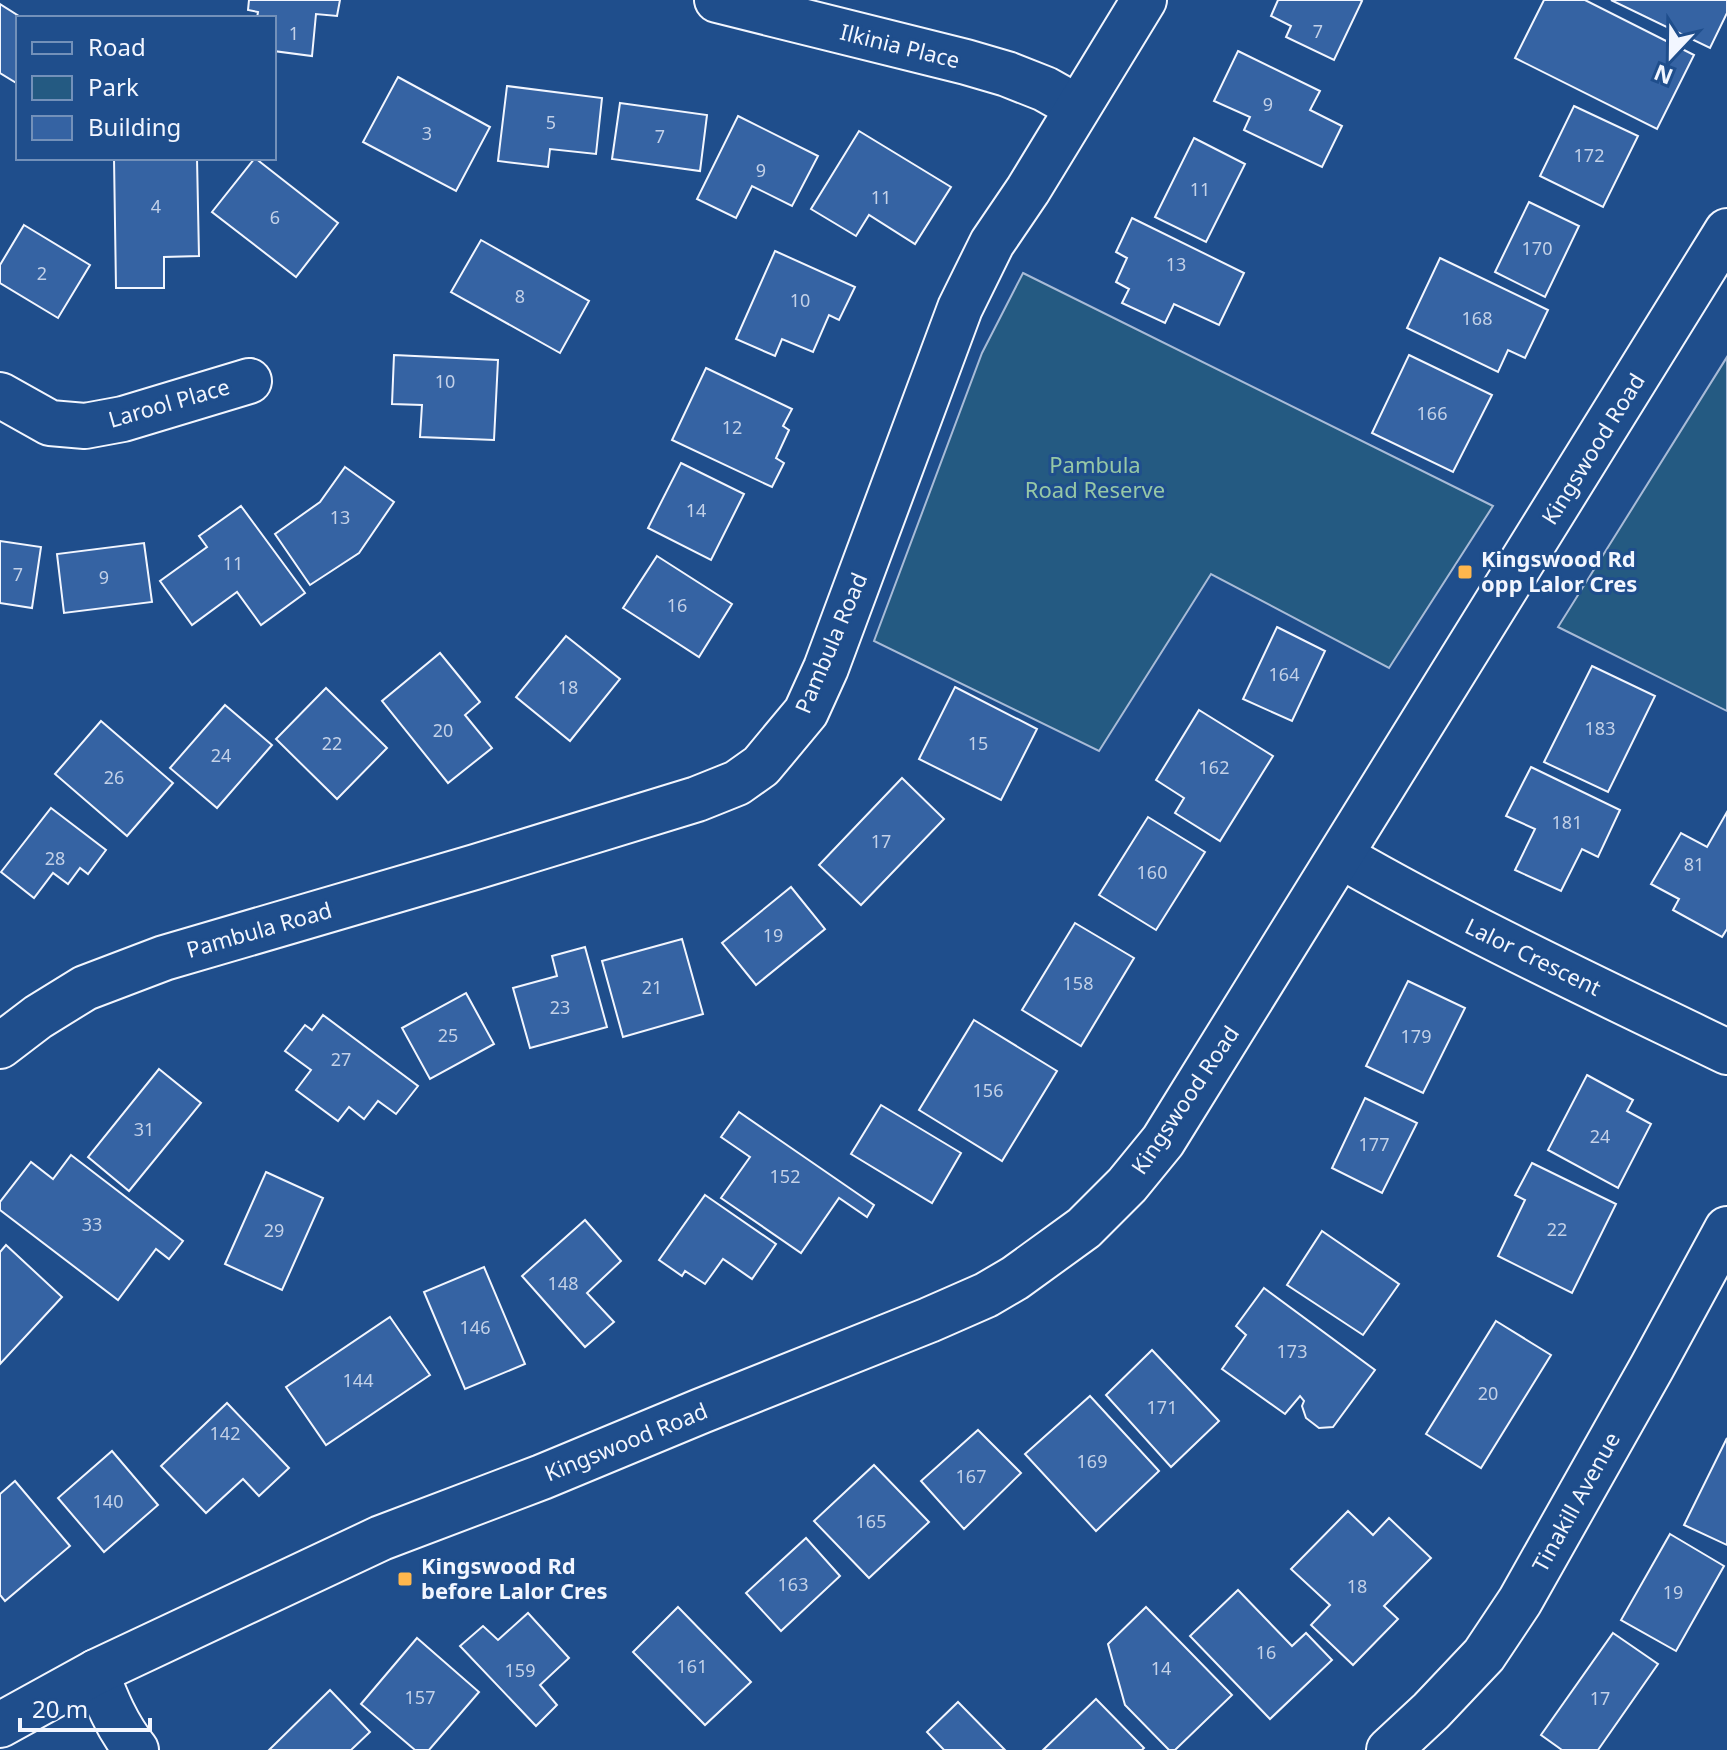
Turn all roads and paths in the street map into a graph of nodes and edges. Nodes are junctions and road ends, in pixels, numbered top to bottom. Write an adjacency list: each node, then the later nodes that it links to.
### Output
1 (717, 0): 3 (street, Ilkinia Place)
2 (1144, 0): 3 (street, Pambula Road)
3 (1077, 107): 8 (street, Pambula Road)
4 (1727, 231): 7 (street, Kingswood Road)
5 (249, 381): 6 (street, Larool Place)
6 (0, 395)
7 (1341, 856): 9 (street, Lalor Crescent); 11 (street, Kingswood Road)
8 (0, 1046)
9 (1727, 1052)
10 (1727, 1229): 14 (street, Tinakill Avenue)
11 (96, 1672): 12 (street, Kingswood Road); 13 (street)
12 (0, 1725)
13 (136, 1750)
14 (1389, 1750)

